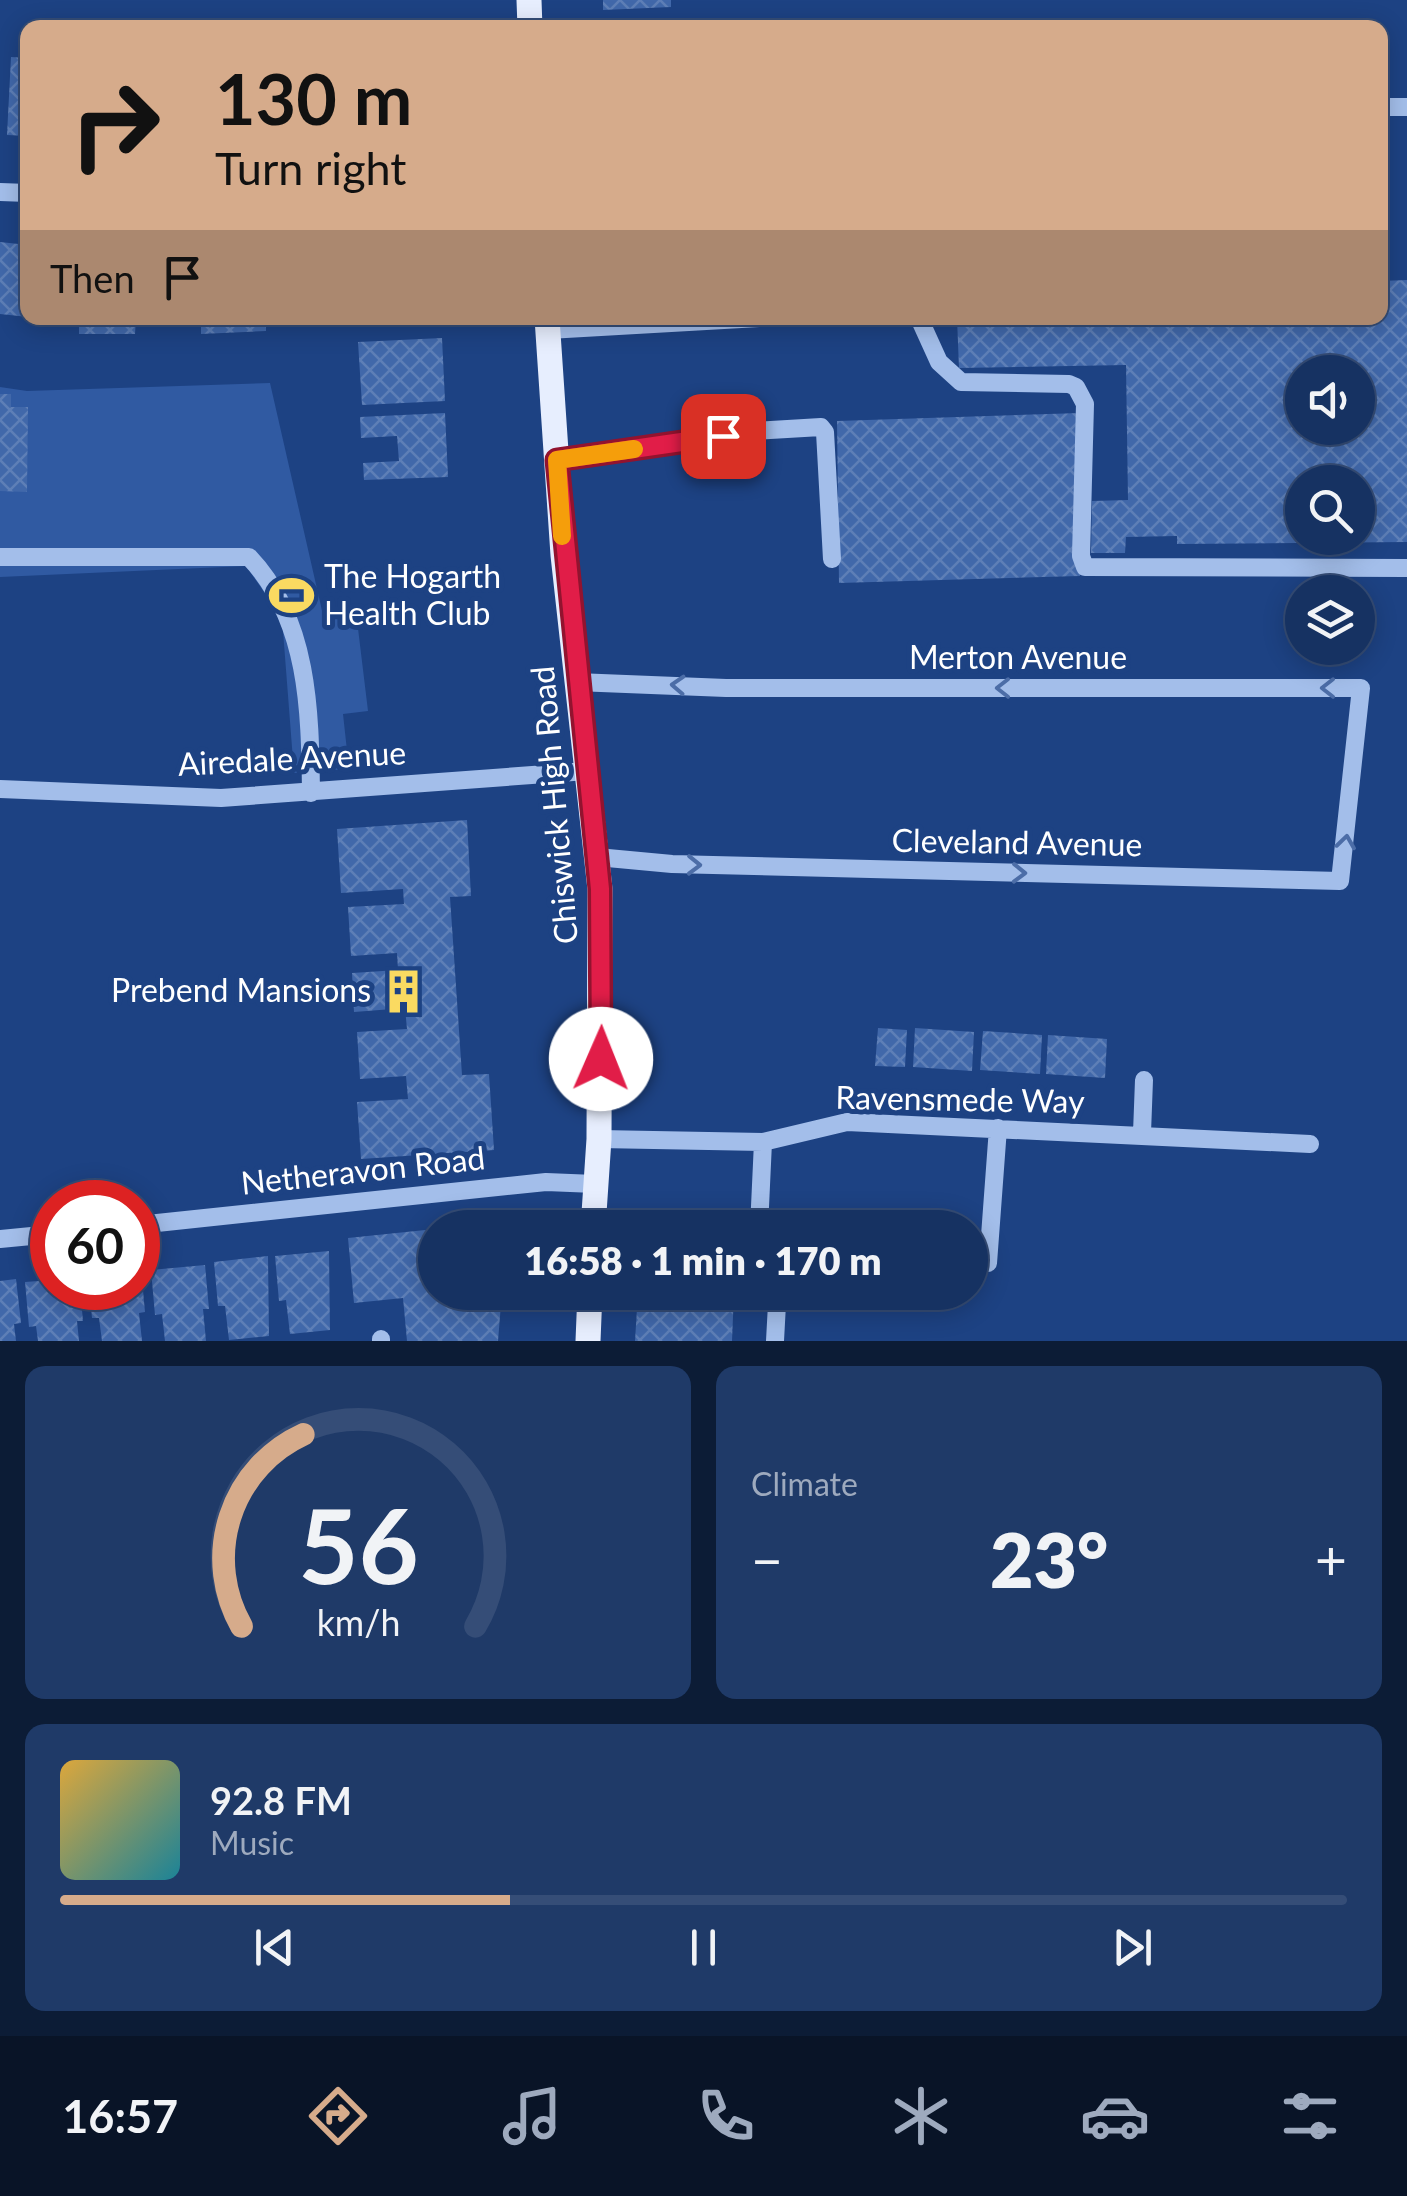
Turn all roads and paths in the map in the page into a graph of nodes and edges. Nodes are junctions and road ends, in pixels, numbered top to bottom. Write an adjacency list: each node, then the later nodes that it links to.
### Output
1 (548, 325): 3 (main road, Chiswick High Road)
2 (923, 325): 6 (street)
3 (557, 460): 5 (street); 7 (main road, Chiswick High Road)
4 (0, 557): 11 (street)
5 (832, 559)
6 (1407, 568)
7 (576, 682): 8 (main road, Chiswick High Road); 9 (street, Merton Avenue, one-way to 7)
8 (587, 771): 11 (street, Airedale Avenue); 12 (main road, Chiswick High Road)
9 (1354, 787): 12 (street, Cleveland Avenue, one-way to 9)
10 (0, 788): 11 (street, Airedale Avenue)
11 (310, 793)
12 (597, 856): 16 (main road, Chiswick High Road)
13 (1144, 1080): 15 (street)
14 (998, 1128): 15 (street, Ravensmede Way); 17 (street, Ravensmede Way); 25 (street)
15 (1142, 1134): 18 (street, Ravensmede Way)
16 (600, 1139): 17 (street, Ravensmede Way); 19 (main road, Chiswick High Road)
17 (764, 1142): 21 (street)
18 (1310, 1144)
19 (595, 1184): 20 (main road, Chiswick High Road); 22 (street, Netheravon Road)
20 (594, 1210)
21 (760, 1210)
22 (160, 1222)
23 (30, 1236): 24 (street)
24 (0, 1239)
25 (988, 1263)
26 (589, 1310): 28 (main road)
27 (777, 1310): 29 (street)
28 (588, 1341)
29 (775, 1341)

